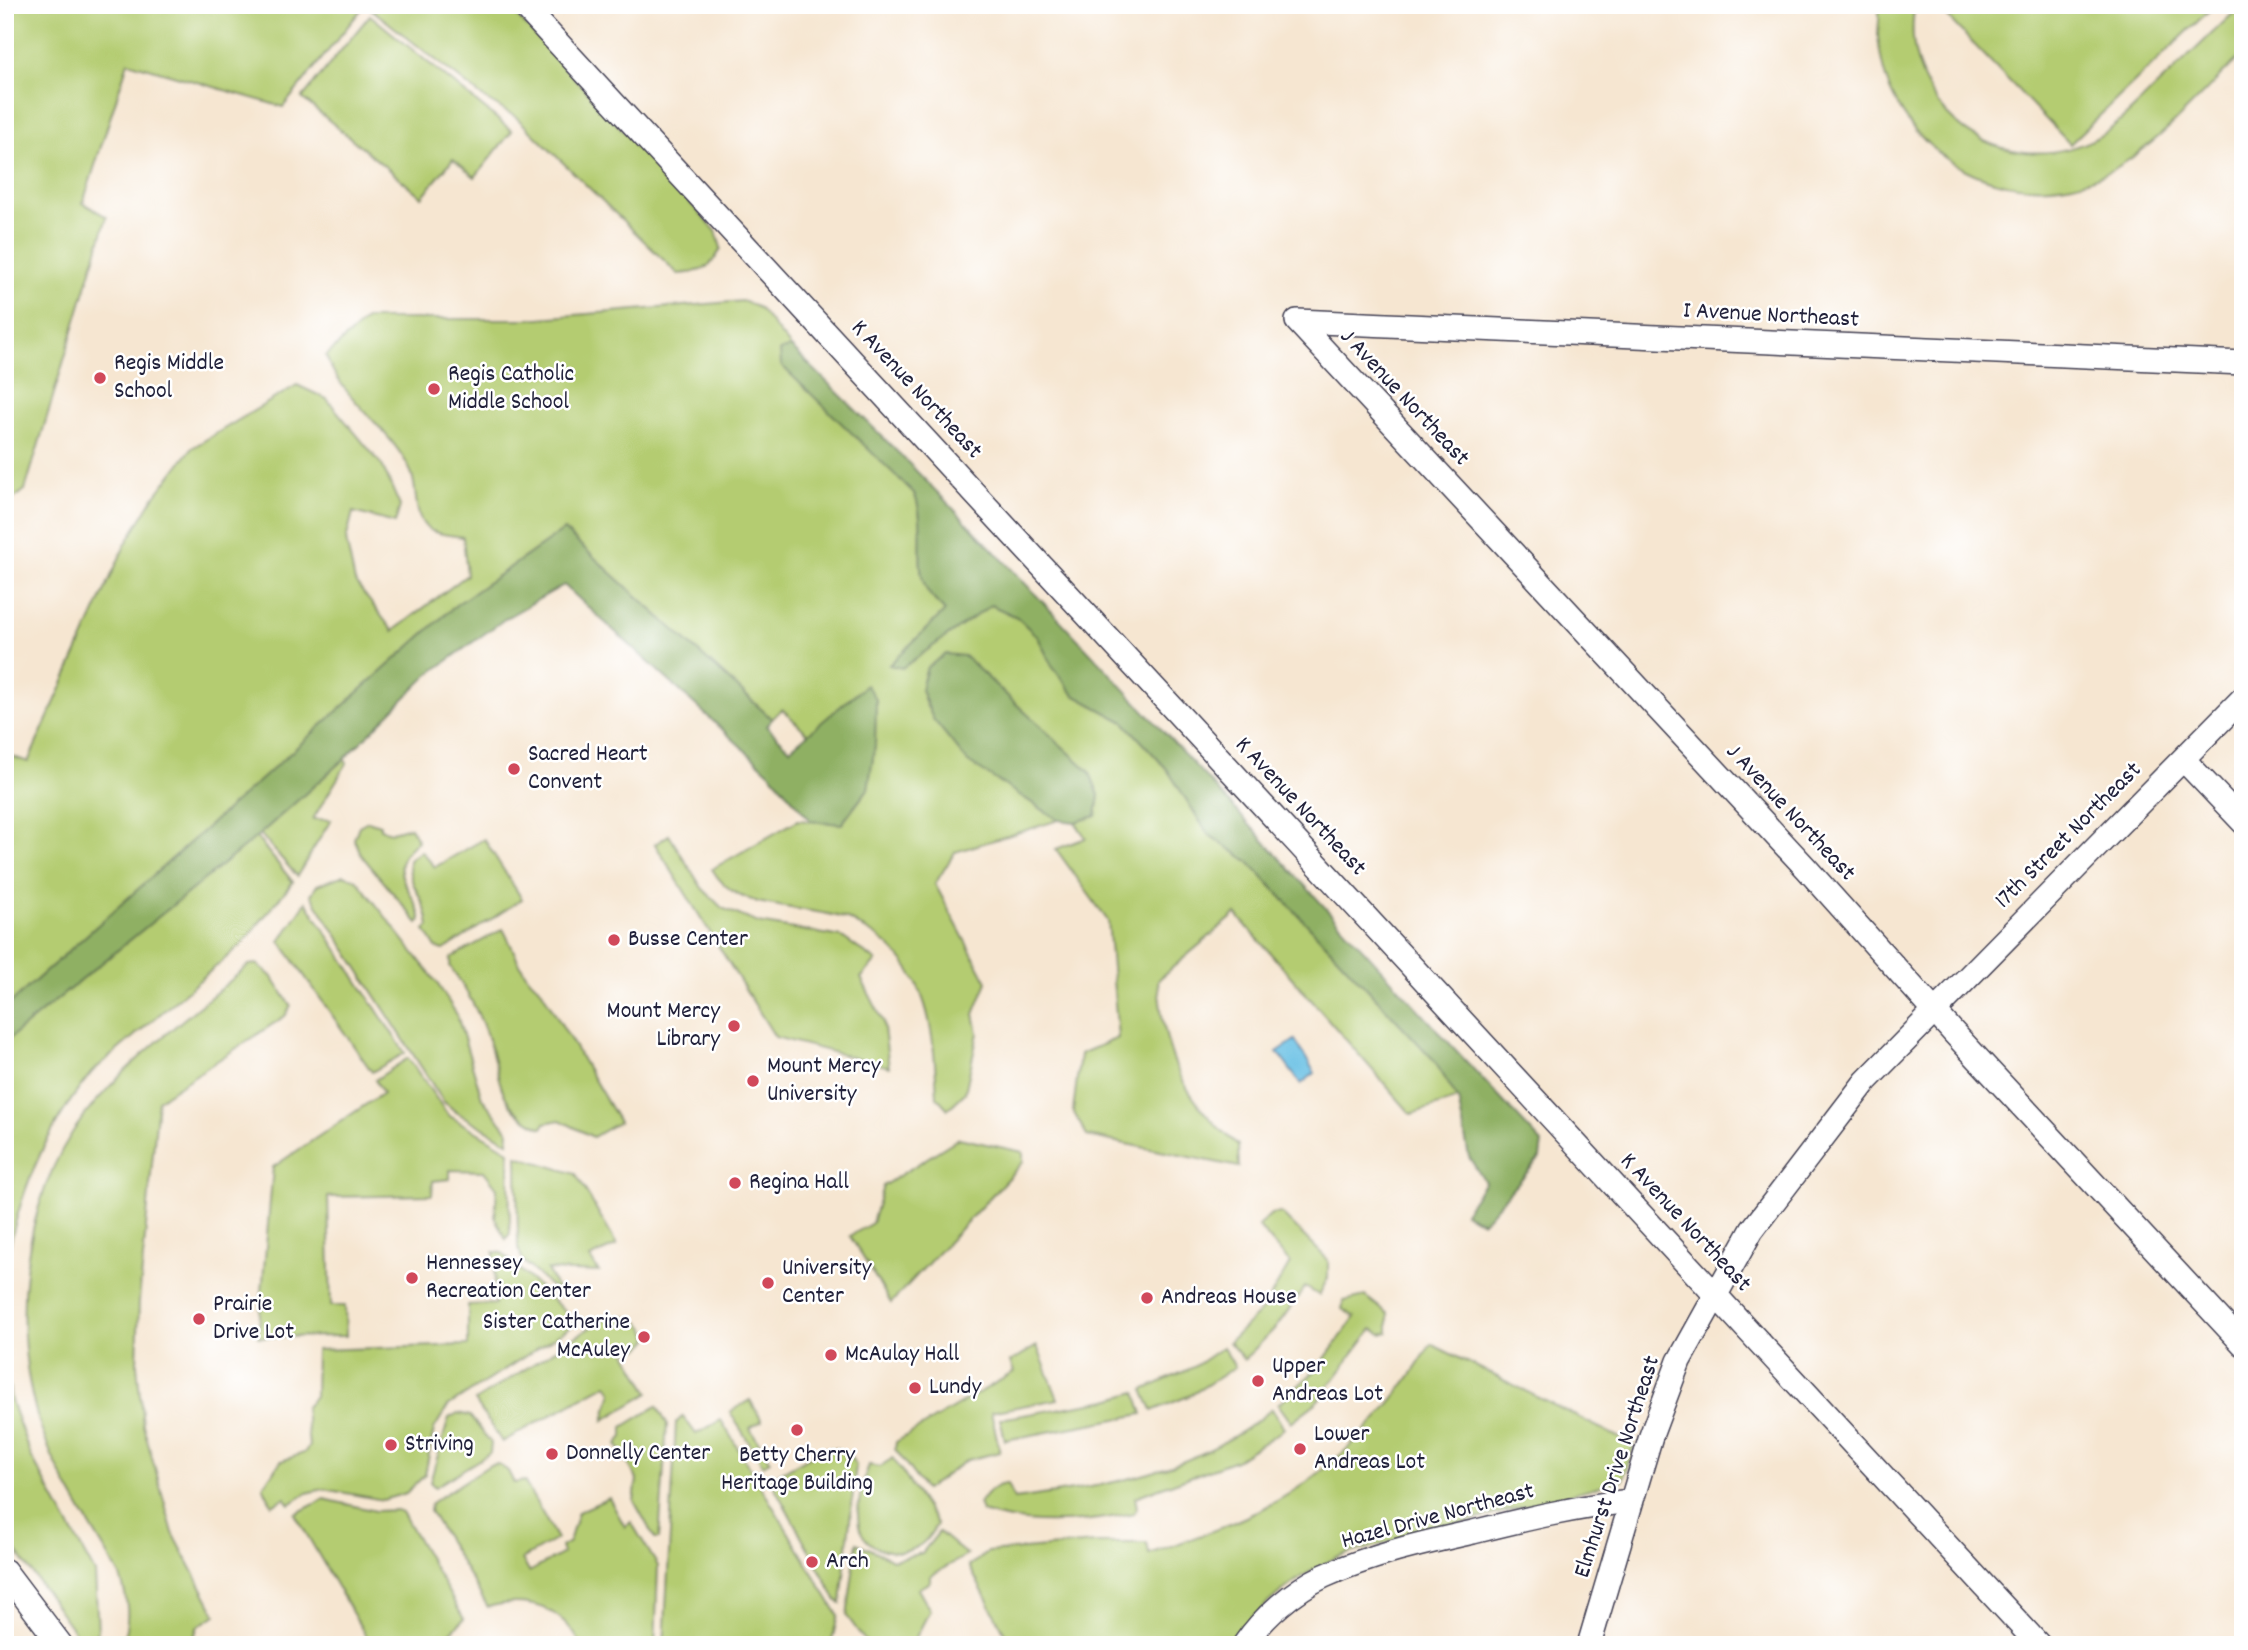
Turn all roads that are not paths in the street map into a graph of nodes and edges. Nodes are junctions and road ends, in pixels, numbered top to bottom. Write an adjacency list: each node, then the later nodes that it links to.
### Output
1 (523, 5): 8 (street, K Avenue Northeast)
2 (1297, 321): 3 (street, I Avenue Northeast); 7 (street, J Avenue Northeast)
3 (2243, 363)
4 (2243, 698): 5 (street, 17th Street Northeast)
5 (2183, 759): 6 (street); 7 (street, 17th Street Northeast)
6 (2243, 821)
7 (1933, 1010): 8 (street, Elmhurst Drive Northeast); 9 (street, J Avenue Northeast)
8 (1714, 1294): 10 (street, Elmhurst Drive Northeast); 15 (street, K Avenue Northeast)
9 (2243, 1344)
10 (1630, 1501): 13 (street, Hazel Drive Northeast); 14 (street, Elmhurst Drive Northeast)
11 (5, 1570): 12 (street)
12 (61, 1645)
13 (1244, 1645)
14 (1589, 1645)
15 (2039, 1645)

